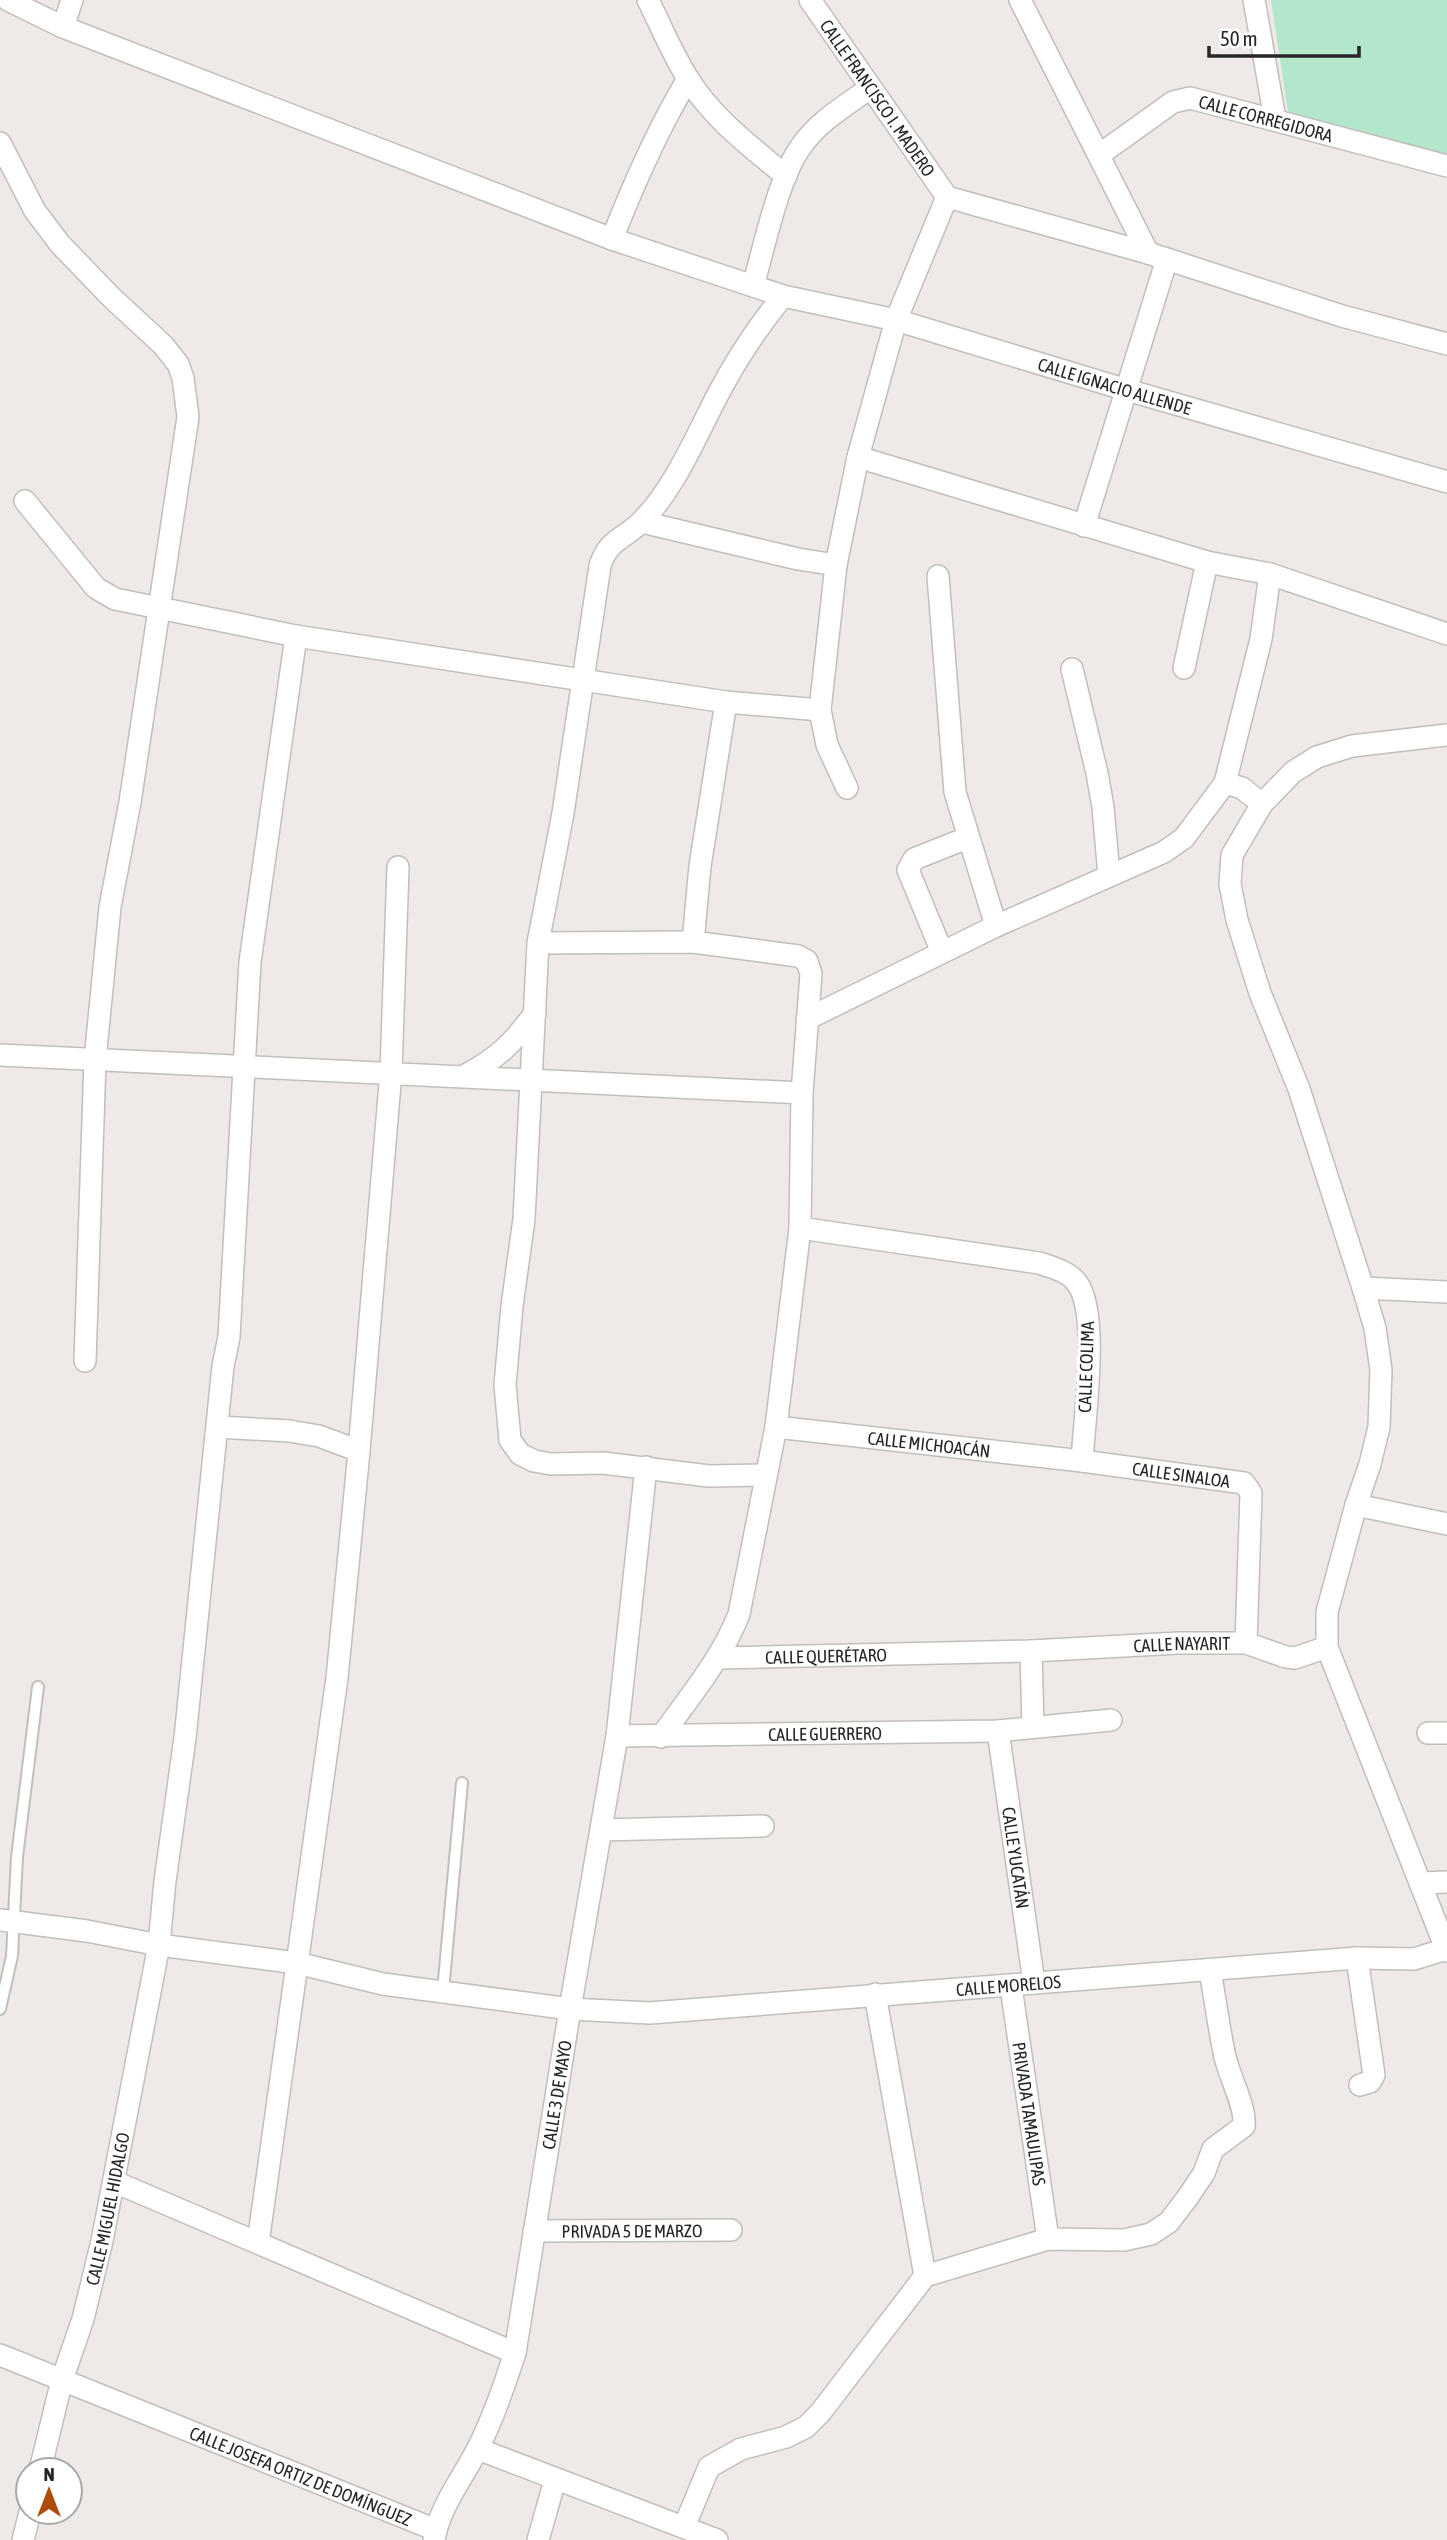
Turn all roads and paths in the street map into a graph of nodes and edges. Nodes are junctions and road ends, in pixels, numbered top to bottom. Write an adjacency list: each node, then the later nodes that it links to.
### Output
1 (8, 0): 7 (street, CALLE IGNACIO ALLENDE)
2 (72, 0): 7 (street)
3 (648, 0): 8 (street)
4 (810, 0): 9 (street, CALLE FRANCISCO I. MADERO)
5 (1020, 0): 12 (street)
6 (1254, 0): 10 (street)
7 (63, 27): 16 (street, CALLE IGNACIO ALLENDE)
8 (688, 79): 14 (street); 16 (street)
9 (870, 88): 14 (street); 15 (street, CALLE FRANCISCO I. MADERO)
10 (1275, 119): 12 (street, CALLE CORREGIDORA); 13 (street, CALLE CORREGIDORA)
11 (0, 143): 32 (street)
12 (1099, 155): 17 (street)
13 (1447, 166)
14 (786, 176): 18 (street)
15 (947, 197): 17 (street); 20 (street)
16 (612, 239): 18 (street, CALLE IGNACIO ALLENDE)
17 (1158, 256): 21 (street); 22 (street)
18 (753, 286): 19 (street, CALLE IGNACIO ALLENDE)
19 (783, 296): 20 (street, CALLE IGNACIO ALLENDE); 26 (street)
20 (896, 320): 22 (street, CALLE IGNACIO ALLENDE); 23 (street)
21 (1447, 344)
22 (1127, 390): 24 (street, CALLE IGNACIO ALLENDE); 27 (street)
23 (858, 457): 27 (street); 29 (street)
24 (1447, 482)
25 (25, 501): 32 (street)
26 (642, 522): 29 (street); 37 (street)
27 (1084, 526): 28 (street)
28 (1207, 562): 30 (street); 35 (street)
29 (836, 565): 39 (street)
30 (1270, 575): 33 (street); 42 (street)
31 (937, 576): 43 (street)
32 (159, 609): 34 (street); 53 (street)
33 (1447, 634)
34 (296, 636): 37 (street); 54 (street, CALLE MIGUEL HIDALGO)
35 (1184, 668)
36 (1072, 669): 45 (street)
37 (584, 679): 38 (street); 48 (street)
38 (726, 702): 39 (street); 47 (street)
39 (820, 710): 41 (street)
40 (1447, 735): 42 (street)
41 (847, 788)
42 (1246, 794): 45 (street); 60 (street)
43 (967, 838): 46 (street); 49 (street)
44 (398, 867): 55 (street)
45 (1108, 876): 46 (street)
46 (996, 926): 49 (street)
47 (693, 942): 48 (street); 51 (street)
48 (538, 943): 50 (street)
49 (942, 952): 51 (street)
50 (535, 1013): 56 (street); 57 (street)
51 (807, 1019): 58 (street)
52 (0, 1055): 53 (street)
53 (95, 1060): 54 (street); 62 (street)
54 (243, 1067): 55 (street); 63 (street, CALLE MIGUEL HIDALGO)
55 (391, 1072): 56 (street); 65 (street)
56 (464, 1076): 57 (street)
57 (532, 1082): 58 (street); 67 (street)
58 (802, 1093): 59 (street)
59 (800, 1228): 64 (street); 66 (street, CALLE COLIMA)
60 (1363, 1288): 61 (street); 69 (street)
61 (1447, 1292)
62 (85, 1361)
63 (218, 1427): 65 (street); 87 (street, CALLE MIGUEL HIDALGO)
64 (776, 1427): 66 (street, CALLE MICHOACÁN); 68 (street)
65 (359, 1451): 90 (street)
66 (1082, 1461): 71 (street, CALLE SINALOA)
67 (646, 1467): 68 (street); 79 (street, CALLE 3 DE MAYO)
68 (766, 1475): 74 (street)
69 (1356, 1505): 70 (street); 72 (street)
70 (1447, 1524)
71 (1246, 1643): 72 (street, CALLE NAYARIT); 73 (street, CALLE NAYARIT)
72 (1324, 1648): 85 (street)
73 (1031, 1651): 74 (street, CALLE QUERÉTARO); 77 (street)
74 (718, 1658): 80 (street)
75 (38, 1687): 86 (lane)
76 (1111, 1720): 77 (street, CALLE GUERRERO)
77 (1033, 1727): 78 (street, CALLE GUERRERO)
78 (998, 1731): 80 (street, CALLE GUERRERO); 92 (street, CALLE YUCATÁN)
79 (617, 1736): 80 (street, CALLE GUERRERO); 83 (street, CALLE 3 DE MAYO)
80 (661, 1737)
81 (462, 1783): 94 (lane)
82 (763, 1826): 83 (street)
83 (601, 1830): 97 (street, CALLE 3 DE MAYO)
84 (1447, 1882): 85 (street)
85 (1420, 1883): 88 (street)
86 (7, 1921): 87 (street, CALLE MORELOS); 96 (lane)
87 (159, 1945): 90 (street, CALLE MORELOS); 99 (street, CALLE MIGUEL HIDALGO)
88 (1444, 1951): 89 (street, CALLE MORELOS)
89 (1357, 1958): 91 (street, CALLE MORELOS); 98 (street)
90 (298, 1963): 94 (street, CALLE MORELOS); 103 (street)
91 (1210, 1970): 92 (street, CALLE MORELOS); 102 (street)
92 (1034, 1983): 93 (street, CALLE MORELOS)
93 (1011, 1987): 95 (street, CALLE MORELOS); 102 (street, PRIVADA TAMAULIPAS)
94 (443, 1991): 97 (street, CALLE MORELOS)
95 (875, 1994): 97 (street, CALLE MORELOS); 104 (street)
96 (0, 2008)
97 (570, 2009): 101 (street, CALLE 3 DE MAYO)
98 (1360, 2085)
99 (115, 2182): 103 (street); 107 (street, CALLE MIGUEL HIDALGO)
100 (731, 2230): 101 (street, PRIVADA 5 DE MARZO)
101 (534, 2231): 105 (street, CALLE 3 DE MAYO)
102 (1048, 2239): 104 (street)
103 (258, 2243): 105 (street)
104 (925, 2276): 111 (street)
105 (515, 2353): 108 (street, CALLE 3 DE MAYO)
106 (0, 2355): 107 (street, CALLE JOSEFA ORTIZ DE DOMÍNGUEZ)
107 (62, 2380): 109 (street, CALLE MIGUEL HIDALGO); 112 (street, CALLE JOSEFA ORTIZ DE DOMÍNGUEZ)
108 (478, 2449): 110 (street); 112 (street, CALLE JOSEFA ORTIZ DE DOMÍNGUEZ)
109 (43, 2456)
110 (555, 2480): 111 (street); 113 (street)
111 (684, 2527): 114 (street)
112 (435, 2535)
113 (538, 2540)
114 (717, 2540)

